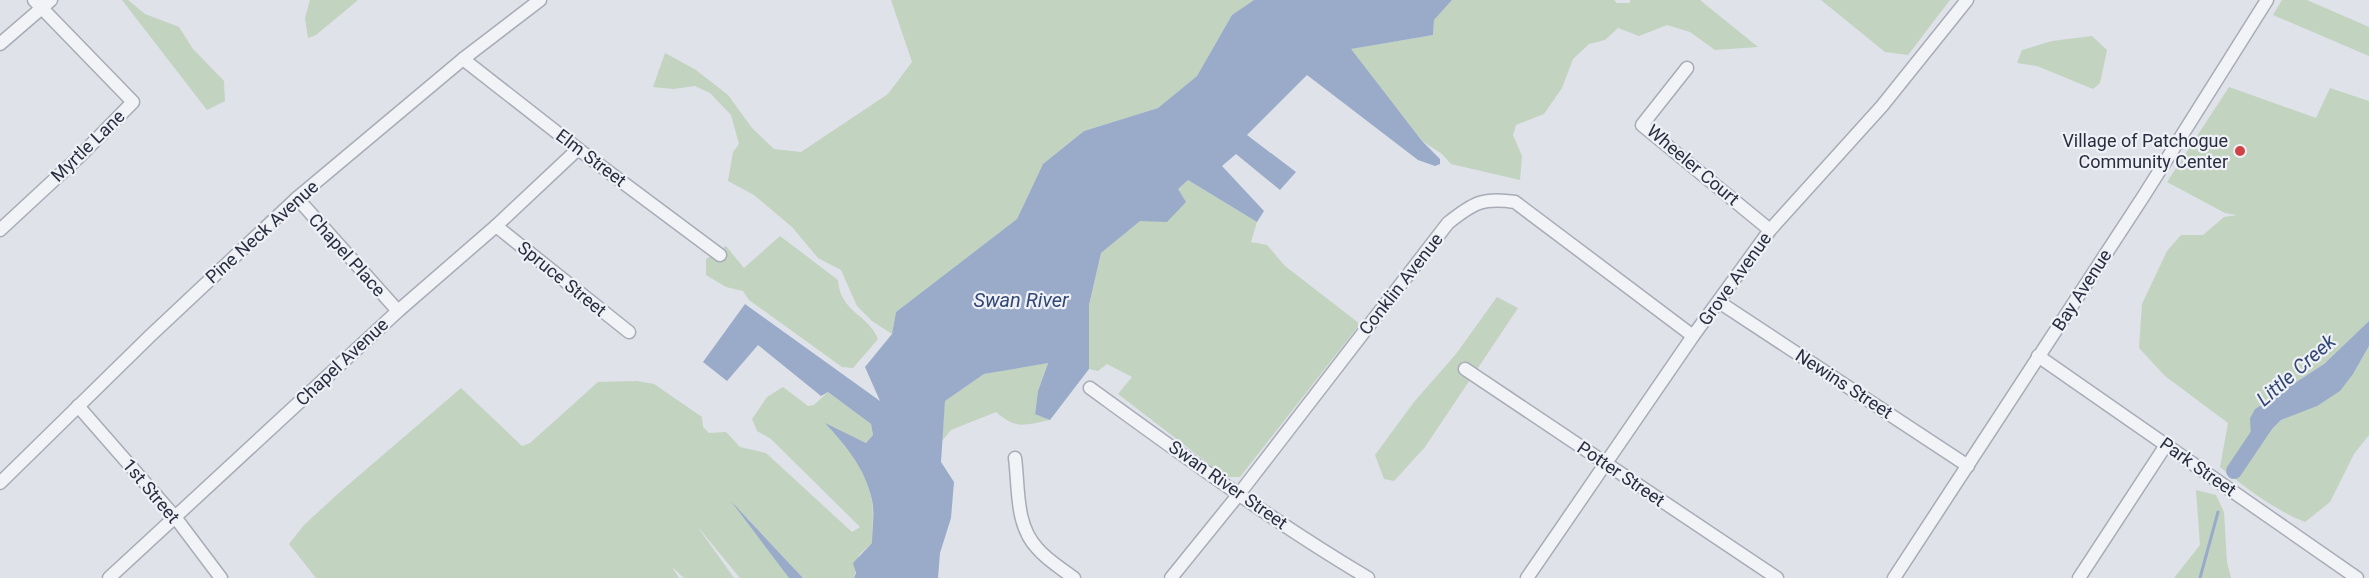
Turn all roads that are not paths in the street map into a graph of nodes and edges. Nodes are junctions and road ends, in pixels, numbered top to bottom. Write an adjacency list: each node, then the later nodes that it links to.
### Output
1 (540, 0): 6 (street, Pine Neck Avenue)
2 (1967, 0): 12 (street, Grove Avenue)
3 (2262, 2): 18 (street, Bay Avenue)
4 (42, 3): 5 (street); 11 (street, Myrtle Lane)
5 (0, 44)
6 (463, 59): 8 (street, Elm Street); 9 (street, Pine Neck Avenue)
7 (1688, 68): 12 (street, Wheeler Court)
8 (578, 149): 10 (street, Chapel Avenue); 13 (street, Elm Street)
9 (297, 198): 15 (street, Chapel Place); 21 (street, Pine Neck Avenue)
10 (496, 226): 15 (street, Chapel Avenue); 16 (street, Spruce Street)
11 (0, 230)
12 (1770, 230): 14 (street, Grove Avenue)
13 (720, 255)
14 (1719, 302): 17 (street, Grove Avenue); 25 (street, Newins Street)
15 (398, 311): 28 (street, Chapel Avenue)
16 (629, 332)
17 (1693, 336): 24 (street, Grove Avenue); 27 (street, Conklin Avenue)
18 (2038, 356): 22 (street, Park Street); 25 (street, Bay Avenue)
19 (1465, 369): 24 (street, Potter Street)
20 (1090, 388): 27 (street, Swan River Street)
21 (78, 406): 26 (street, Pine Neck Avenue); 28 (street, 1st Street)
22 (2166, 445): 37 (street); 38 (street, Park Street)
23 (1015, 458): 31 (street)
24 (1606, 463): 34 (street, Grove Avenue); 35 (street, Potter Street)
25 (1968, 466): 36 (street, Bay Avenue)
26 (0, 483)
27 (1239, 494): 32 (street, Conklin Avenue); 33 (street, Swan River Street)
28 (175, 518): 29 (street, Chapel Avenue); 30 (street, 1st Street)
29 (109, 578)
30 (221, 578)
31 (1074, 578)
32 (1171, 578)
33 (1368, 578)
34 (1527, 578)
35 (1777, 578)
36 (1894, 578)
37 (2079, 578)
38 (2357, 578)

